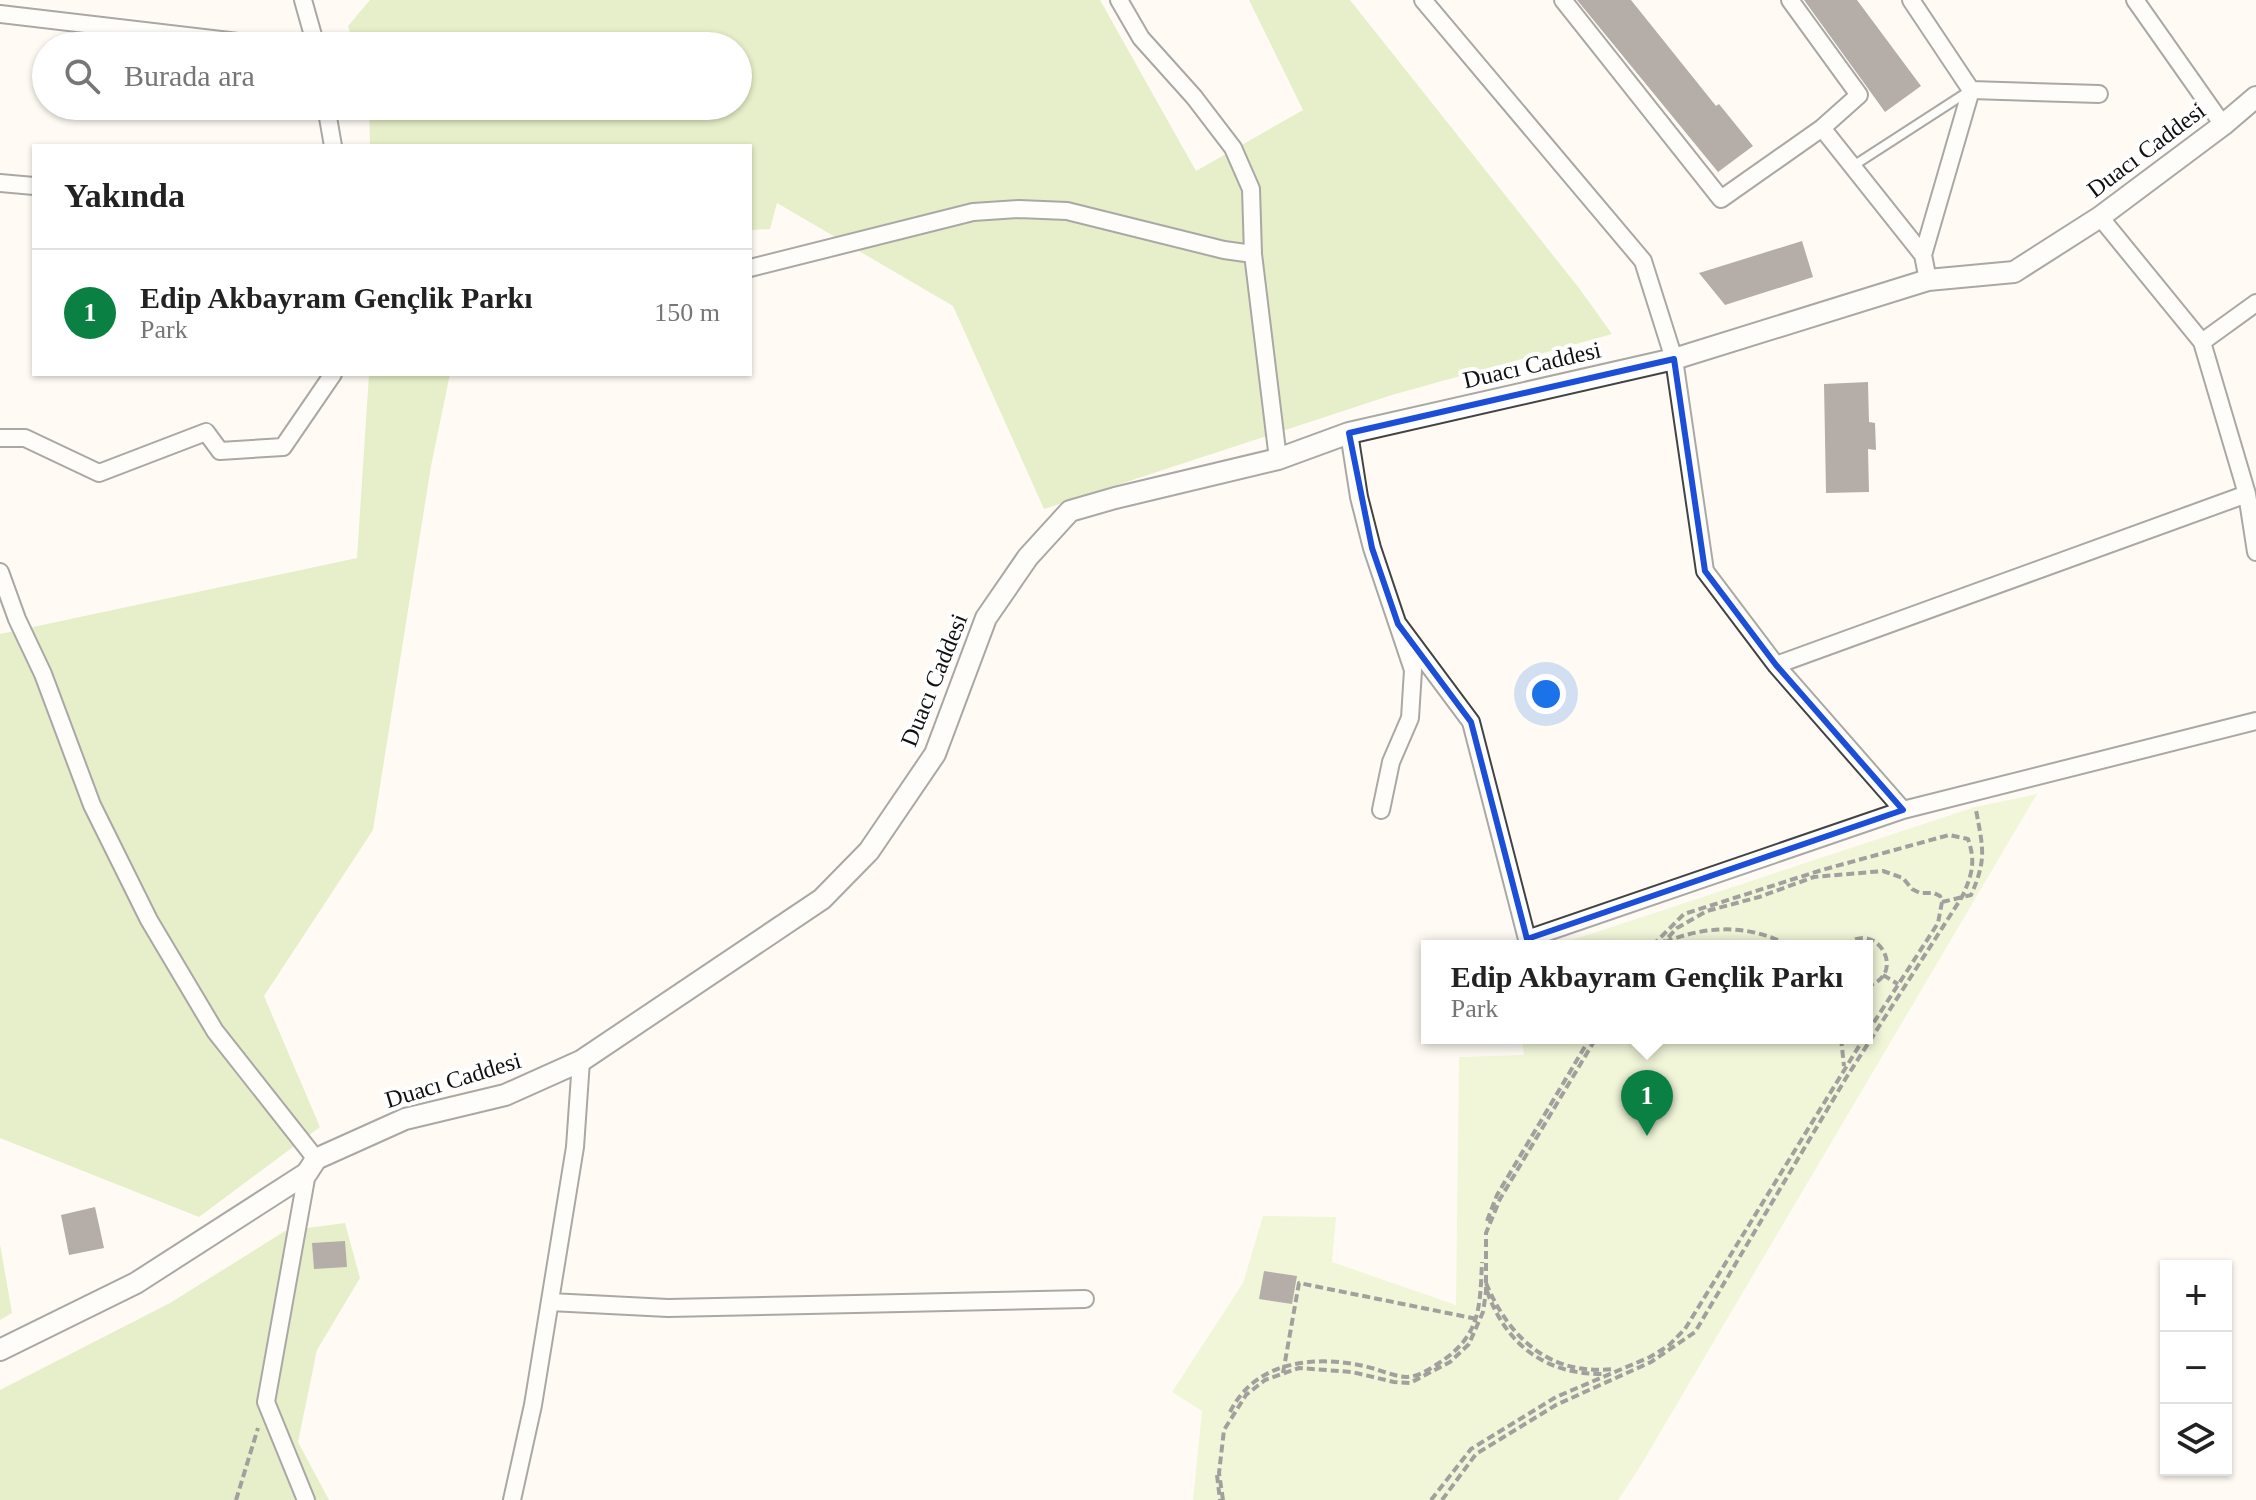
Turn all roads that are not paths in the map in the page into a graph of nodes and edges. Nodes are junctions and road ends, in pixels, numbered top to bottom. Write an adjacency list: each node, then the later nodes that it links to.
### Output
1 (303, 0): 10 (street)
2 (1119, 0): 22 (street)
3 (1423, 0): 28 (street)
4 (1563, 0): 16 (street)
5 (1790, 0): 16 (street)
6 (1911, 0): 11 (street)
7 (2135, 0): 15 (street)
8 (0, 14): 9 (street)
9 (153, 32)
10 (312, 32)
11 (1971, 90): 12 (street); 18 (lane); 23 (street)
12 (2099, 94)
13 (2256, 97): 15 (street, Duacı Caddesi)
14 (328, 120): 17 (street)
15 (2223, 125): 21 (street, Duacı Caddesi)
16 (1822, 128): 18 (street)
17 (333, 144)
18 (1852, 166): 23 (street)
19 (0, 183): 20 (street)
20 (32, 186)
21 (2100, 217): 25 (street, Duacı Caddesi); 27 (street)
22 (1253, 254): 24 (street); 32 (street)
23 (1923, 255): 25 (street)
24 (752, 267)
25 (1928, 280): 28 (street, Duacı Caddesi)
26 (2256, 303): 27 (street)
27 (2202, 342): 33 (street)
28 (1674, 359): 30 (street, Duacı Caddesi); 37 (street)
29 (332, 376): 31 (street)
30 (1349, 433): 32 (street, Duacı Caddesi); 36 (street)
31 (0, 438)
32 (1278, 459): 41 (street, Duacı Caddesi)
33 (2247, 494): 34 (street); 37 (street)
34 (2256, 552)
35 (0, 572): 42 (street)
36 (1398, 624): 39 (street); 40 (street)
37 (1776, 665): 40 (street)
38 (2256, 721): 40 (street)
39 (1381, 810)
40 (1903, 810)
41 (581, 1061): 42 (street, Duacı Caddesi); 44 (street)
42 (312, 1166): 45 (street, Duacı Caddesi); 46 (street)
43 (1085, 1299): 44 (street)
44 (550, 1302): 47 (street)
45 (0, 1350)
46 (306, 1500)
47 (512, 1500)

